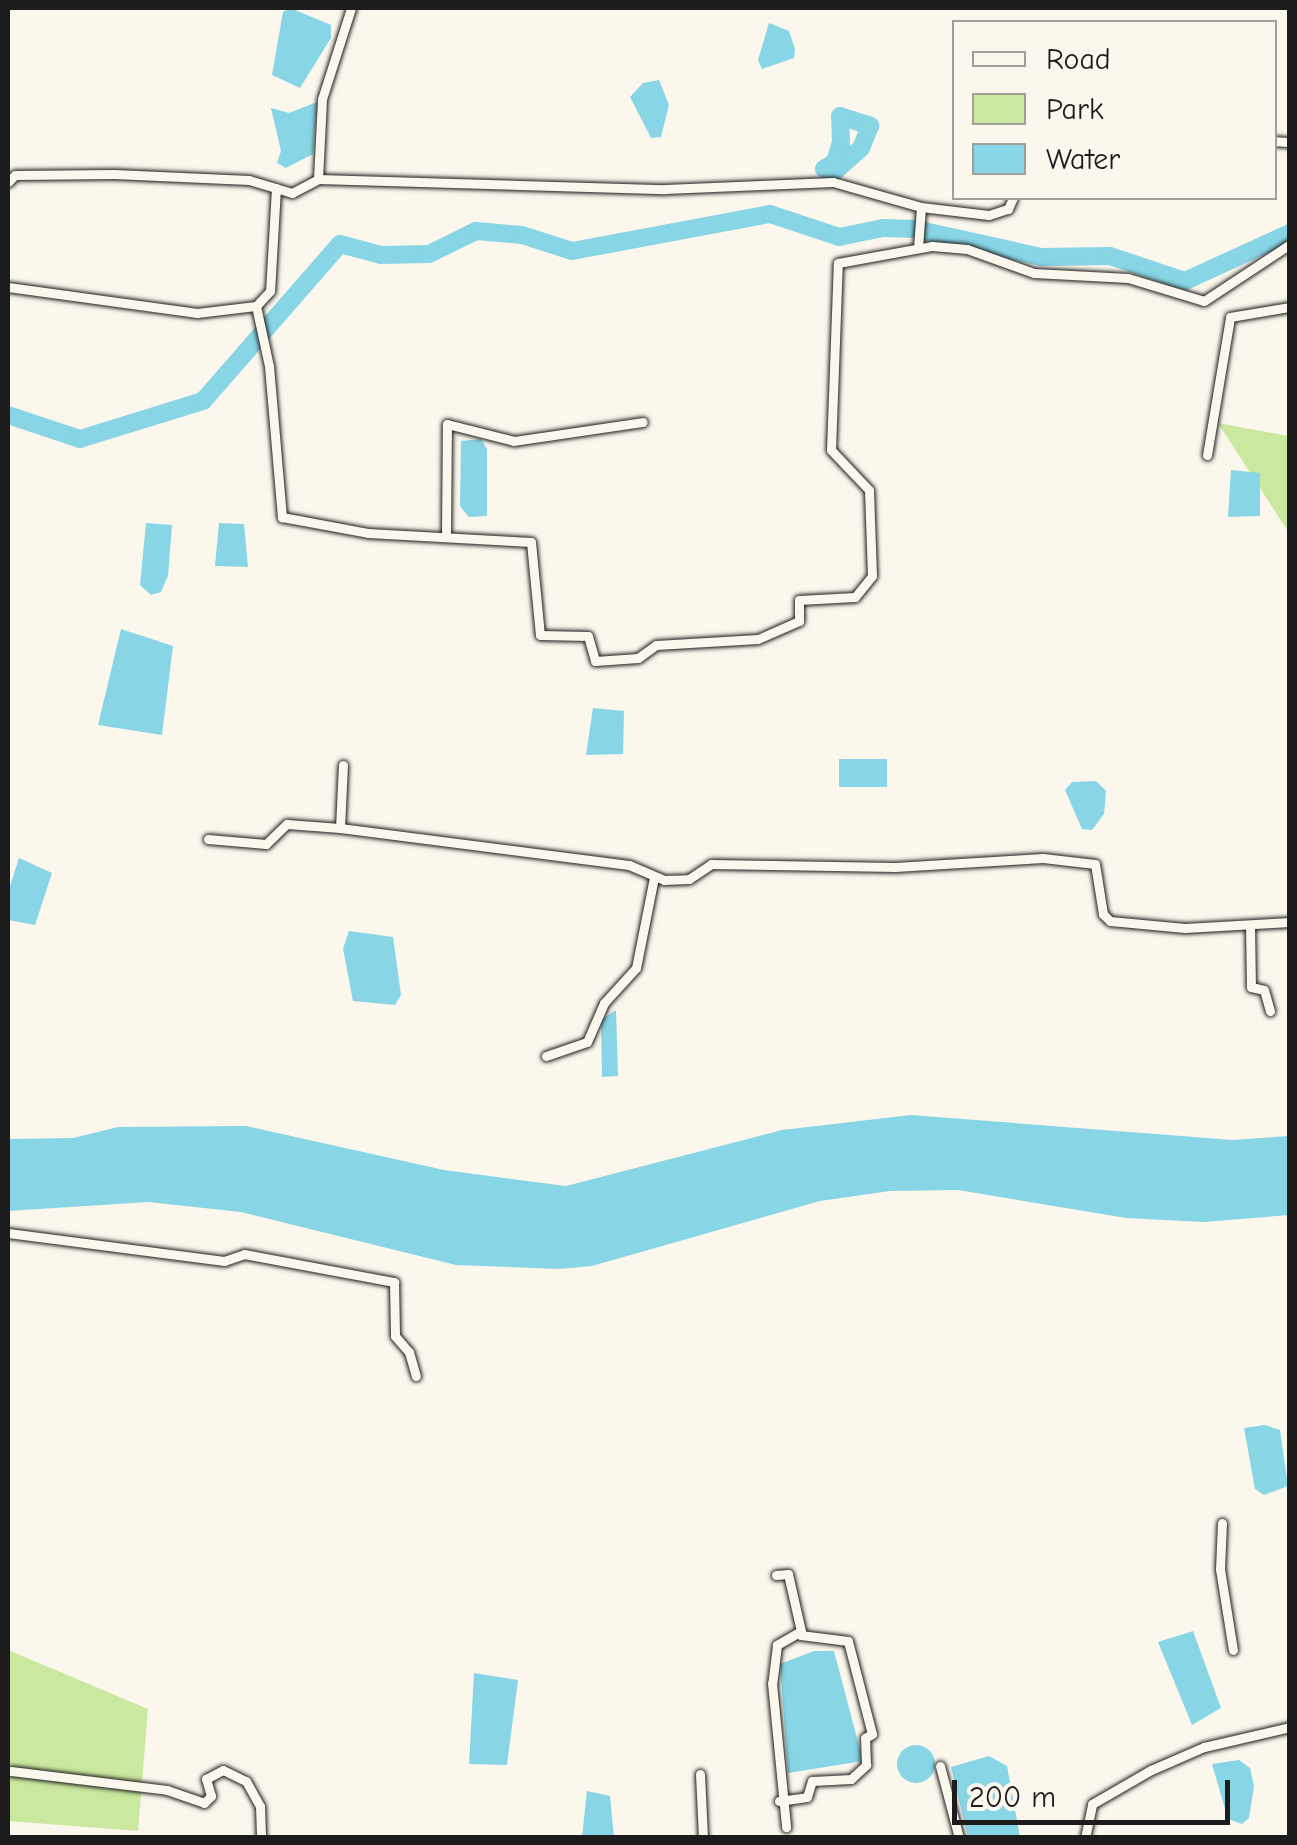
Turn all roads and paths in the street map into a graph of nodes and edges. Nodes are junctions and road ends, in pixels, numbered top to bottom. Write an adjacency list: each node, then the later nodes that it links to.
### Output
1 (351, 8): 2 (street)
2 (318, 179): 4 (street); 6 (street)
3 (8, 182): 4 (street)
4 (276, 188): 10 (street)
5 (1012, 200): 6 (street)
6 (921, 207): 7 (street)
7 (919, 244): 8 (street); 14 (street)
8 (1290, 244)
9 (8, 287): 10 (street)
10 (256, 306): 14 (street)
11 (1290, 308): 13 (street)
12 (643, 422): 14 (street)
13 (1207, 455)
14 (446, 533)
15 (344, 765): 16 (street)
16 (340, 828): 17 (street); 18 (street)
17 (208, 839)
18 (654, 876): 20 (street); 22 (street)
19 (1290, 922): 20 (street)
20 (1250, 925): 21 (street)
21 (1270, 1011)
22 (546, 1056)
23 (8, 1233): 24 (street)
24 (416, 1376)
25 (1222, 1523): 28 (street)
26 (776, 1575): 27 (street)
27 (800, 1634): 33 (street); 33 (street)
28 (1233, 1650)
29 (1290, 1727): 38 (street)
30 (940, 1766): 37 (street)
31 (11, 1771): 35 (street)
32 (700, 1774): 36 (street)
33 (779, 1801): 34 (street)
34 (786, 1827)
35 (261, 1838)
36 (704, 1838)
37 (959, 1838)
38 (1085, 1838)

